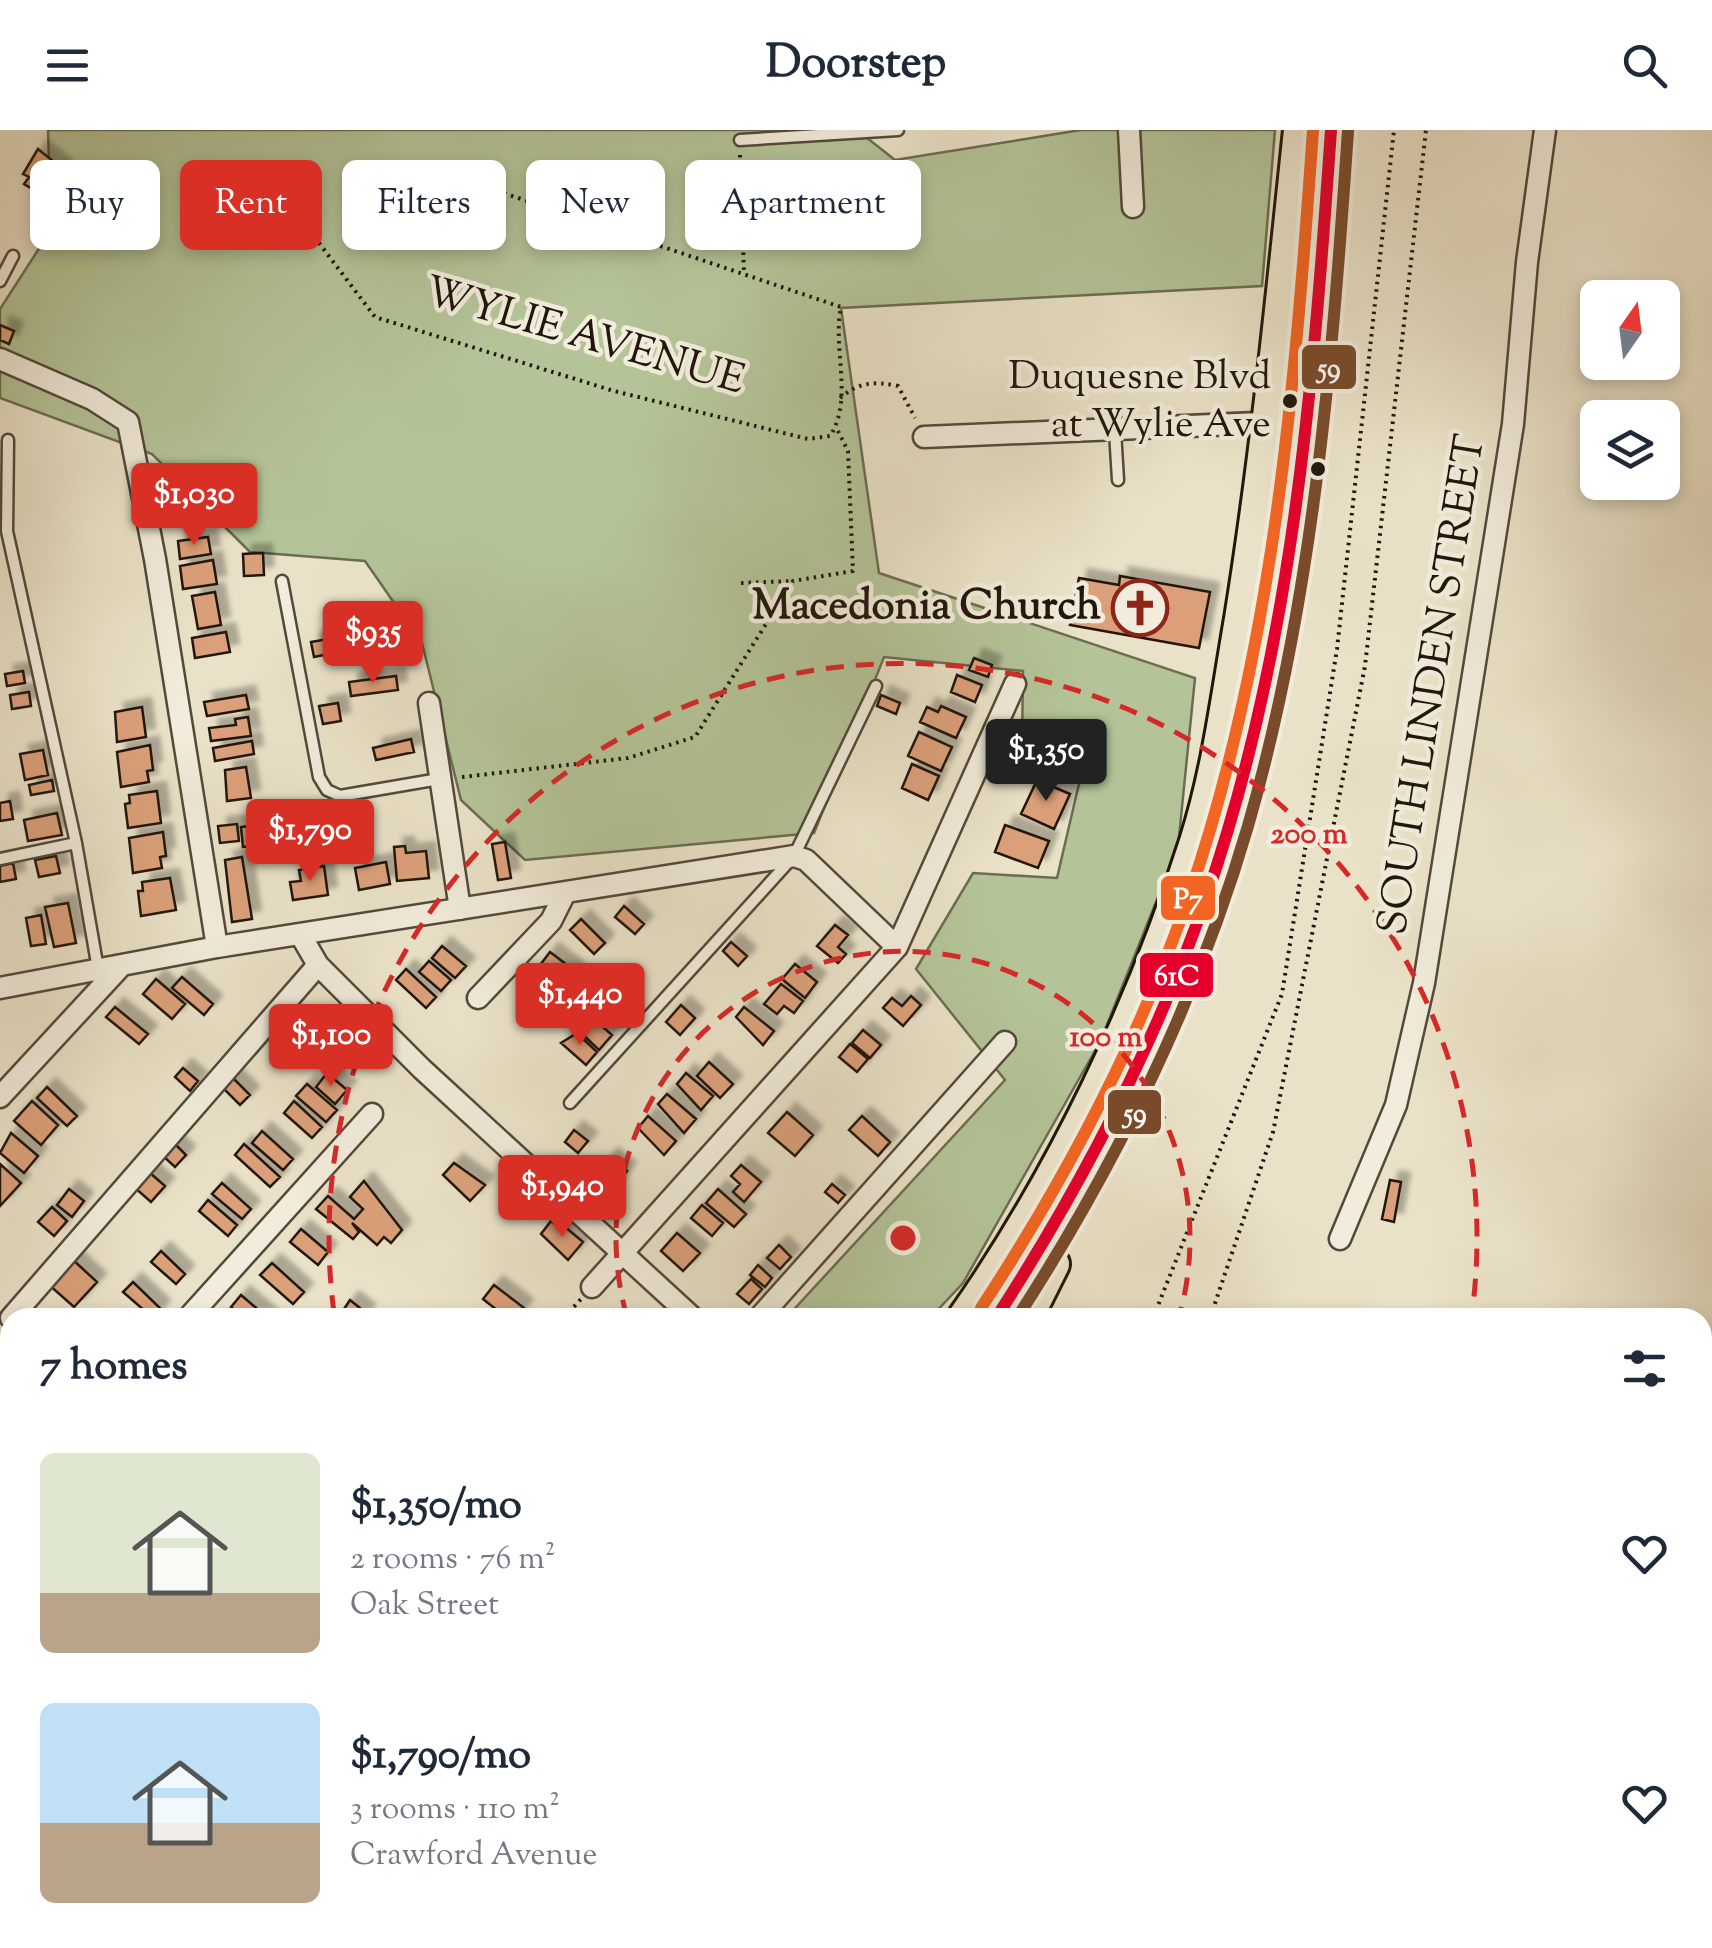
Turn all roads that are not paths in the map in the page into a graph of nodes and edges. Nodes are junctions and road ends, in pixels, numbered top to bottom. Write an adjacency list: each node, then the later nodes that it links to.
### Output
1 (898, 130): 6 (lane)
2 (1129, 130): 8 (street)
3 (1300, 130): 13 (main road)
4 (1332, 130): 12 (main road)
5 (1545, 130): 41 (street, SOUTH LINDEN STREET)
6 (868, 131): 7 (lane)
7 (740, 140)
8 (1133, 207)
9 (12, 256): 10 (lane)
10 (0, 281)
11 (0, 359): 29 (street)
12 (1304, 420): 13 (street); 36 (main road)
13 (1268, 421): 14 (street); 48 (main road)
14 (1115, 431): 15 (street); 17 (lane)
15 (924, 437)
16 (8, 440): 23 (lane)
17 (1118, 480)
18 (282, 580): 22 (lane)
19 (1016, 684): 30 (street)
20 (876, 686): 24 (lane)
21 (428, 703): 22 (street)
22 (439, 779): 27 (street)
23 (76, 843): 25 (lane); 33 (lane)
24 (794, 856): 26 (street); 30 (street); 39 (lane)
25 (0, 859)
26 (565, 893): 27 (street); 35 (street)
27 (460, 909): 28 (street)
28 (300, 934): 29 (street); 32 (street)
29 (217, 947): 31 (street)
30 (897, 947): 42 (street)
31 (122, 965): 33 (street); 38 (street)
32 (318, 965): 42 (street); 44 (street)
33 (98, 970): 34 (street)
34 (0, 988)
35 (478, 998)
36 (1163, 1013): 49 (main road); 50 (main road)
37 (1004, 1042): 47 (street)
38 (0, 1097)
39 (570, 1103)
40 (372, 1114): 45 (street)
41 (1340, 1239)
42 (624, 1257): 43 (street); 46 (street)
43 (592, 1287)
44 (20, 1308)
45 (197, 1308)
46 (681, 1308)
47 (768, 1308)
48 (971, 1308)
49 (1002, 1308)
50 (1031, 1308)

